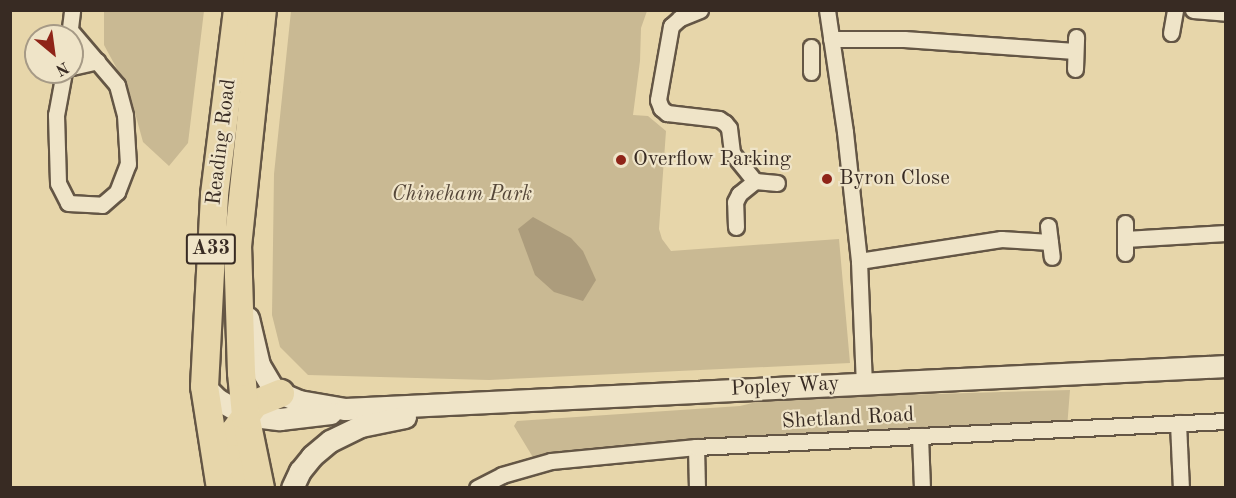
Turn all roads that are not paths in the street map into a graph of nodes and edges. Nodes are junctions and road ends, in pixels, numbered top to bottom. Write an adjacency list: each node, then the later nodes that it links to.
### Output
1 (237, 10): 26 (highway, Reading Road / A33)
2 (262, 10): 22 (highway, Reading Road / A33)
3 (700, 10): 16 (street)
4 (826, 10): 9 (street)
5 (1175, 10): 8 (street)
6 (1193, 10): 7 (street)
7 (1226, 13)
8 (1171, 33)
9 (832, 45): 13 (street); 14 (street); 23 (street)
10 (84, 47): 11 (street)
11 (98, 61): 12 (street); 15 (street)
12 (84, 64)
13 (1075, 69)
14 (811, 72)
15 (62, 84)
16 (755, 181): 17 (street); 19 (street)
17 (777, 183)
18 (1125, 223): 20 (street)
19 (736, 227)
20 (1226, 233)
21 (1050, 242): 23 (street)
22 (237, 246): 27 (street); 30 (highway, Reading Road / A33)
23 (859, 261): 25 (street)
24 (1226, 366): 25 (street, Popley Way)
25 (864, 383): 28 (street, Popley Way)
26 (204, 386): 30 (street, Popley Way); 35 (highway, Reading Road / A33)
27 (280, 393): 29 (street, Popley Way); 30 (highway)
28 (466, 404): 29 (street, Popley Way); 38 (street)
29 (345, 409): 30 (street, Popley Way)
30 (245, 415): 36 (highway); 37 (highway, Reading Road / A33)
31 (1226, 421): 32 (street, Shetland Road)
32 (1178, 423): 33 (street, Shetland Road); 42 (street)
33 (920, 436): 34 (street, Shetland Road); 41 (street)
34 (696, 447): 39 (street, Shetland Road); 40 (street)
35 (220, 488)
36 (236, 488)
37 (260, 488)
38 (292, 488)
39 (477, 488)
40 (697, 488)
41 (922, 488)
42 (1181, 488)

